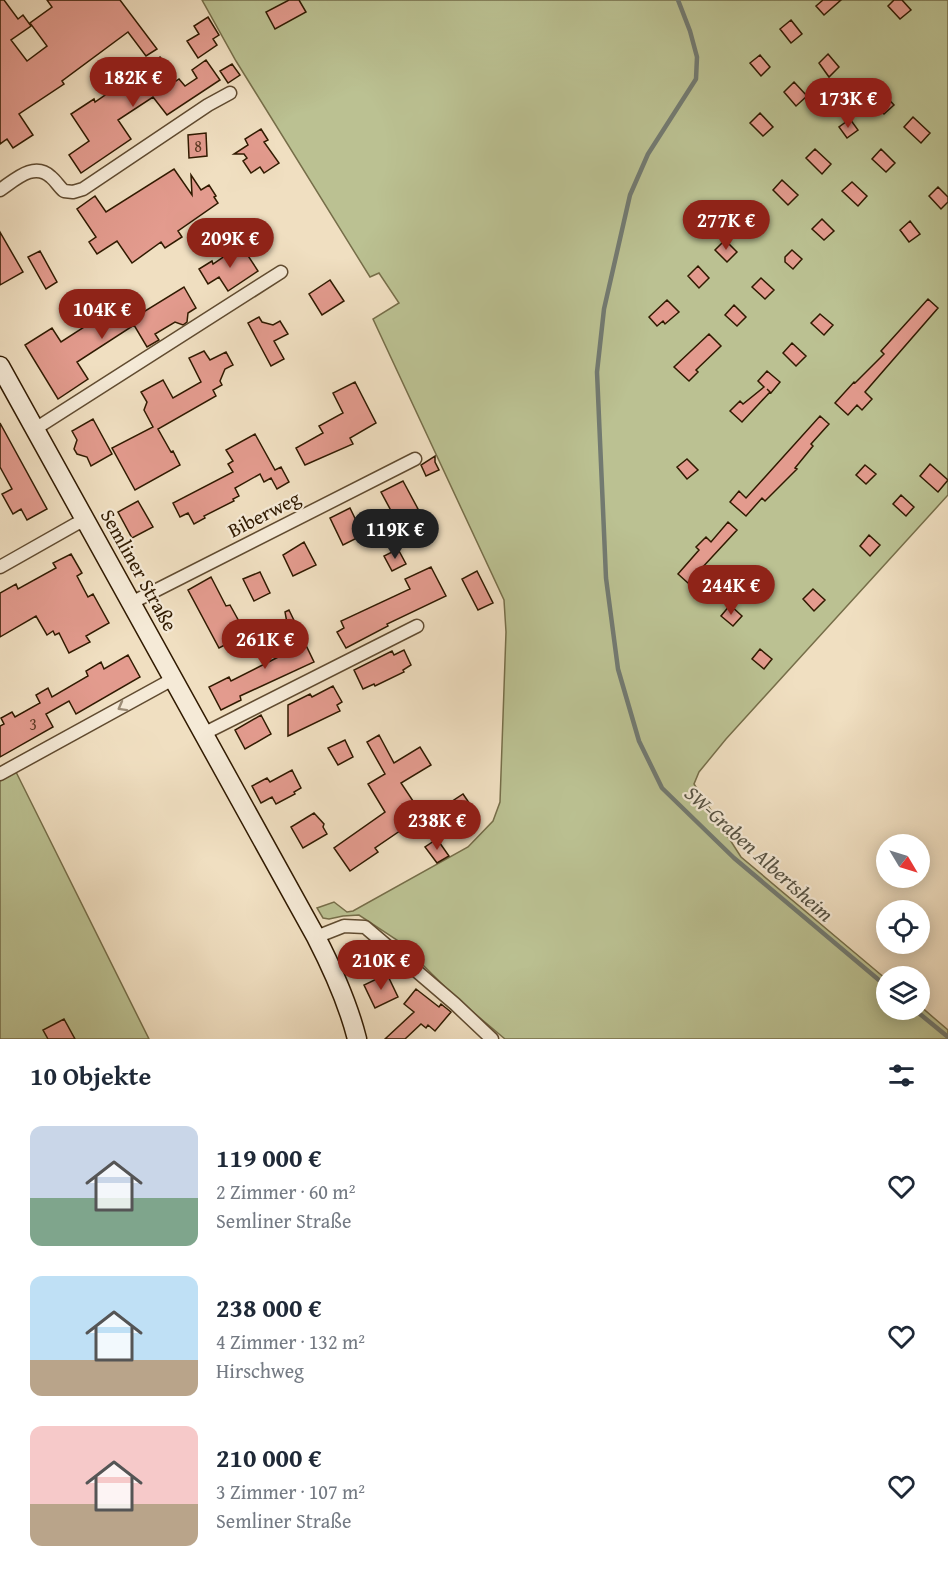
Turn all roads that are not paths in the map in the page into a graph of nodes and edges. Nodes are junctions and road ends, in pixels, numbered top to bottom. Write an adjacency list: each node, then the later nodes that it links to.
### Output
1 (230, 93): 2 (street)
2 (0, 190)
3 (281, 272): 5 (street)
4 (0, 366): 5 (street, Semliner Straße)
5 (35, 429): 7 (street, Semliner Straße)
6 (414, 459): 9 (street, Biberweg)
7 (86, 521): 8 (street); 9 (street, Semliner Straße)
8 (0, 567)
9 (131, 603): 11 (street, Semliner Straße)
10 (417, 626): 12 (street)
11 (173, 679): 12 (street, Semliner Straße); 13 (street, one-way to 13)
12 (203, 734): 14 (street, Semliner Straße)
13 (0, 774)
14 (316, 937): 15 (street, Semliner Straße); 16 (street)
15 (357, 1039)
16 (492, 1039)

